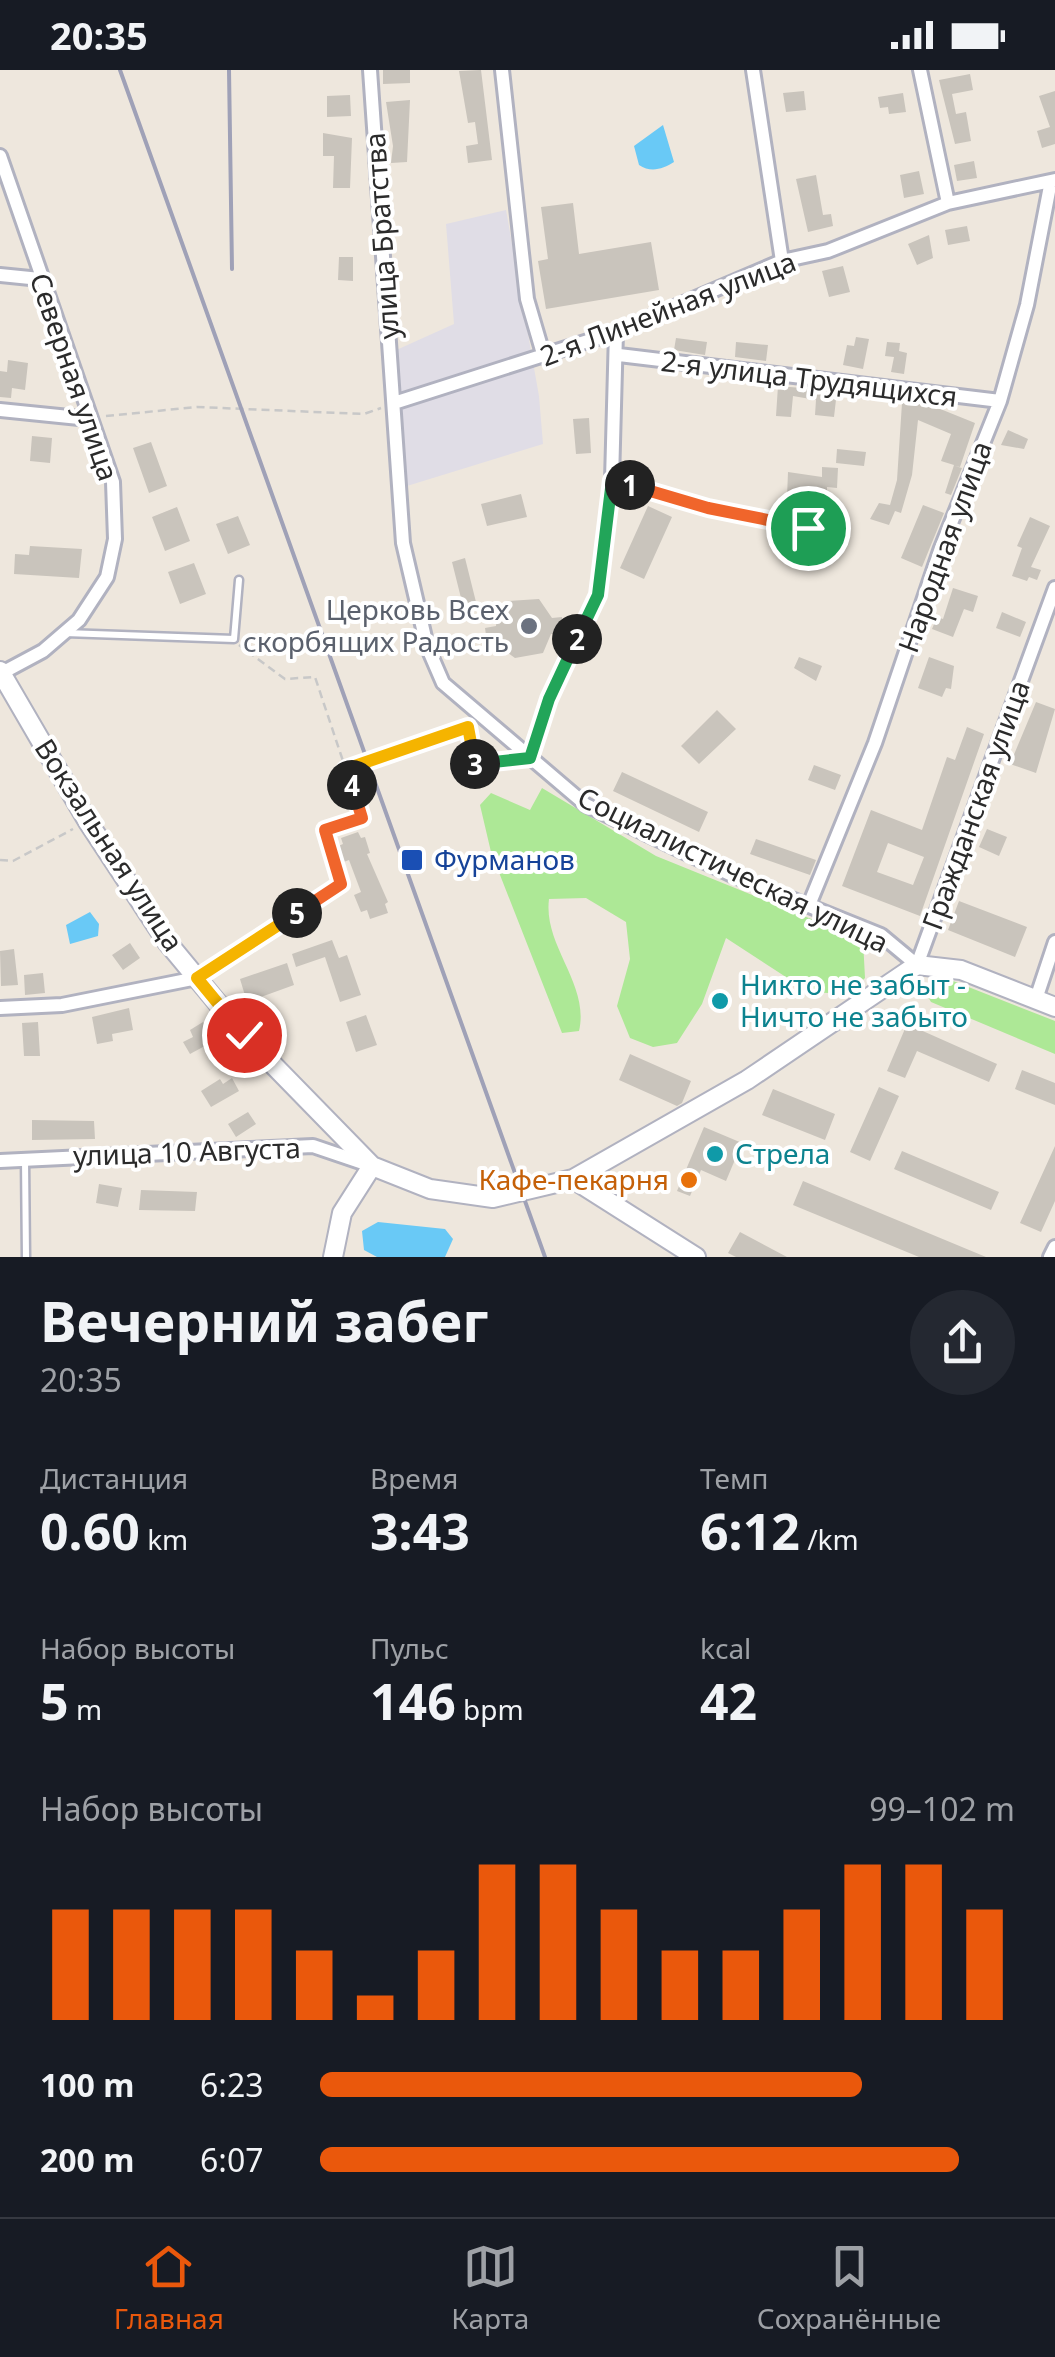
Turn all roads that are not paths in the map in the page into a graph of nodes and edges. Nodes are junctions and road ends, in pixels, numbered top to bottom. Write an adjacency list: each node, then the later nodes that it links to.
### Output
1 (370, 70): 15 (street, улица Братства)
2 (502, 70): 13 (street)
3 (753, 70): 8 (street)
4 (920, 70): 7 (street)
5 (0, 156): 10 (street, Северная улица)
6 (1053, 180): 7 (street, 2-я Линейная улица); 14 (street, Народная улица)
7 (948, 203): 8 (street, 2-я Линейная улица)
8 (782, 261): 11 (street, 2-я Линейная улица)
9 (0, 275): 10 (street)
10 (40, 279): 17 (street, Северная улица)
11 (616, 332): 12 (street); 13 (street, 2-я Линейная улица)
12 (618, 355): 14 (street, 2-я улица Трудящихся); 18 (street)
13 (544, 357): 15 (street, 2-я Линейная улица)
14 (1000, 401): 25 (street, Народная улица)
15 (394, 403): 24 (street, улица Братства)
16 (0, 410): 17 (street)
17 (90, 418): 22 (street, Северная улица)
18 (612, 480): 19 (lane); 24 (street)
19 (808, 528)
20 (239, 580): 22 (lane)
21 (1055, 588): 27 (street, Гражданская улица)
22 (64, 632): 23 (street, Северная улица)
23 (1, 672): 28 (main road, Вокзальная улица)
24 (530, 758): 25 (street, Социалистическая улица)
25 (809, 904): 27 (street, Социалистическая улица)
26 (1055, 942): 29 (street)
27 (917, 965): 29 (main road, Социалистическая улица); 35 (main road, Вокзальная улица)
28 (197, 978): 31 (street); 34 (main road, Вокзальная улица)
29 (1036, 999): 30 (main road, Социалистическая улица)
30 (1055, 1007)
31 (0, 1008)
32 (25, 1159): 33 (street, улица 10 Августа); 34 (street, улица 10 Августа); 37 (lane)
33 (0, 1161)
34 (372, 1166): 35 (main road, Вокзальная улица); 38 (main road)
35 (573, 1179): 39 (main road)
36 (1055, 1247): 40 (street)
37 (26, 1257)
38 (333, 1257)
39 (696, 1257)
40 (1050, 1257)

